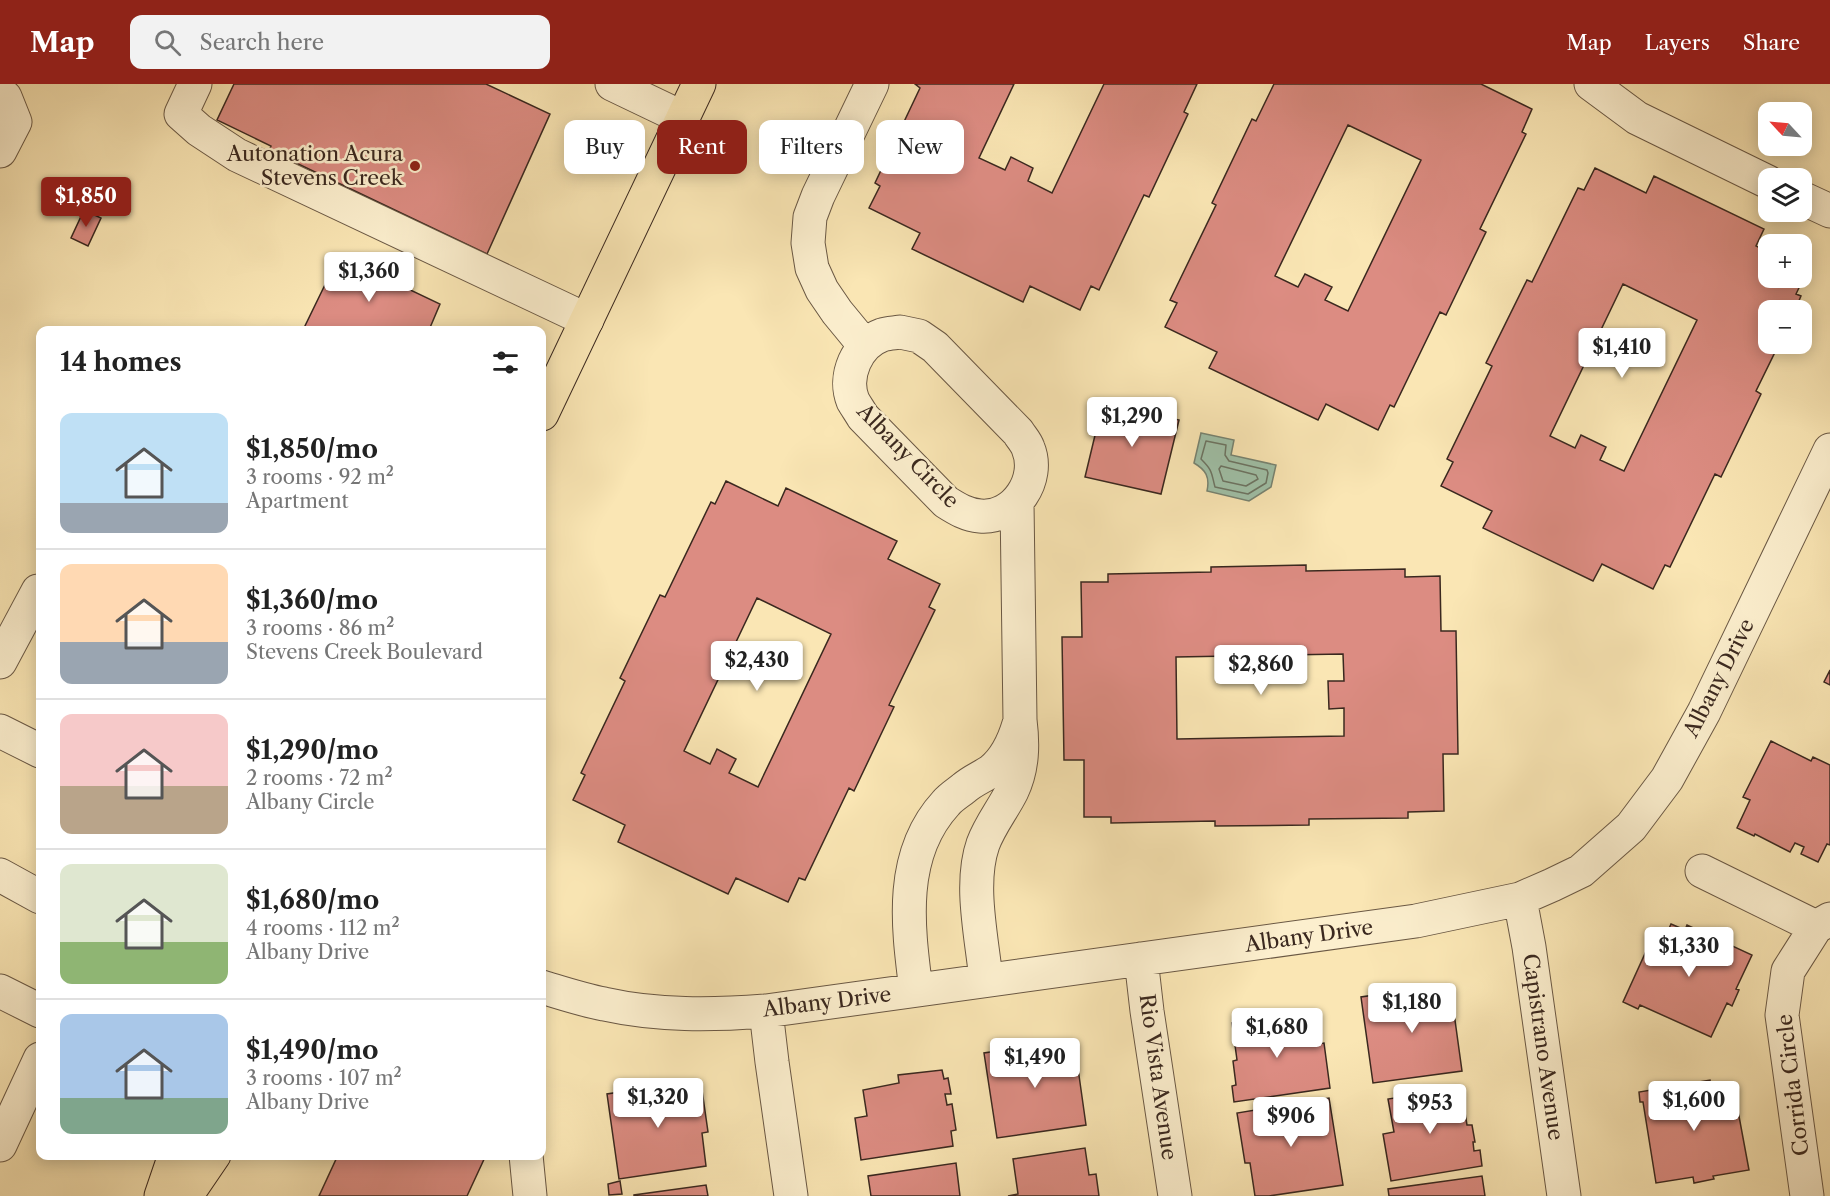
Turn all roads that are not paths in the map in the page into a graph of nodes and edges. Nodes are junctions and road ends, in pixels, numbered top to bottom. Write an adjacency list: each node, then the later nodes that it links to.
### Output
1 (195, 84): 12 (street)
2 (612, 84): 7 (street)
3 (699, 84): 7 (main road)
4 (872, 84): 13 (street)
5 (1592, 84): 9 (street)
6 (0, 94): 8 (street)
7 (683, 118): 12 (main road)
8 (0, 151)
9 (1758, 177)
10 (1812, 203): 11 (street)
11 (1830, 211)
12 (586, 320): 14 (main road)
13 (865, 346): 16 (street); 16 (street, Albany Circle)
14 (546, 405)
15 (1830, 450): 27 (street, Albany Drive)
16 (1017, 502): 19 (street)
17 (36, 595): 18 (street)
18 (0, 662)
19 (1020, 720): 22 (street); 23 (street)
20 (0, 731): 21 (street)
21 (36, 749)
22 (956, 795): 23 (street); 32 (street)
23 (995, 818): 30 (street)
24 (1702, 871): 28 (street)
25 (0, 876): 26 (street)
26 (36, 895)
27 (1520, 899): 29 (street, Albany Drive); 46 (street, Capistrano Avenue)
28 (1823, 923): 47 (street, Corrida Circle)
29 (1141, 959): 30 (street, Albany Drive); 45 (street, Rio Vista Avenue)
30 (986, 980): 32 (street, Albany Drive)
31 (546, 988): 35 (street, Albany Drive)
32 (916, 990): 35 (street, Albany Drive)
33 (0, 991): 34 (street)
34 (36, 1009)
35 (766, 1011): 44 (street)
36 (36, 1068): 37 (street)
37 (0, 1145)
38 (173, 1160): 41 (main road)
39 (211, 1160): 42 (main road)
40 (526, 1160): 43 (street)
41 (161, 1196)
42 (186, 1196)
43 (530, 1196)
44 (791, 1196)
45 (1175, 1196)
46 (1564, 1196)
47 (1807, 1196)

